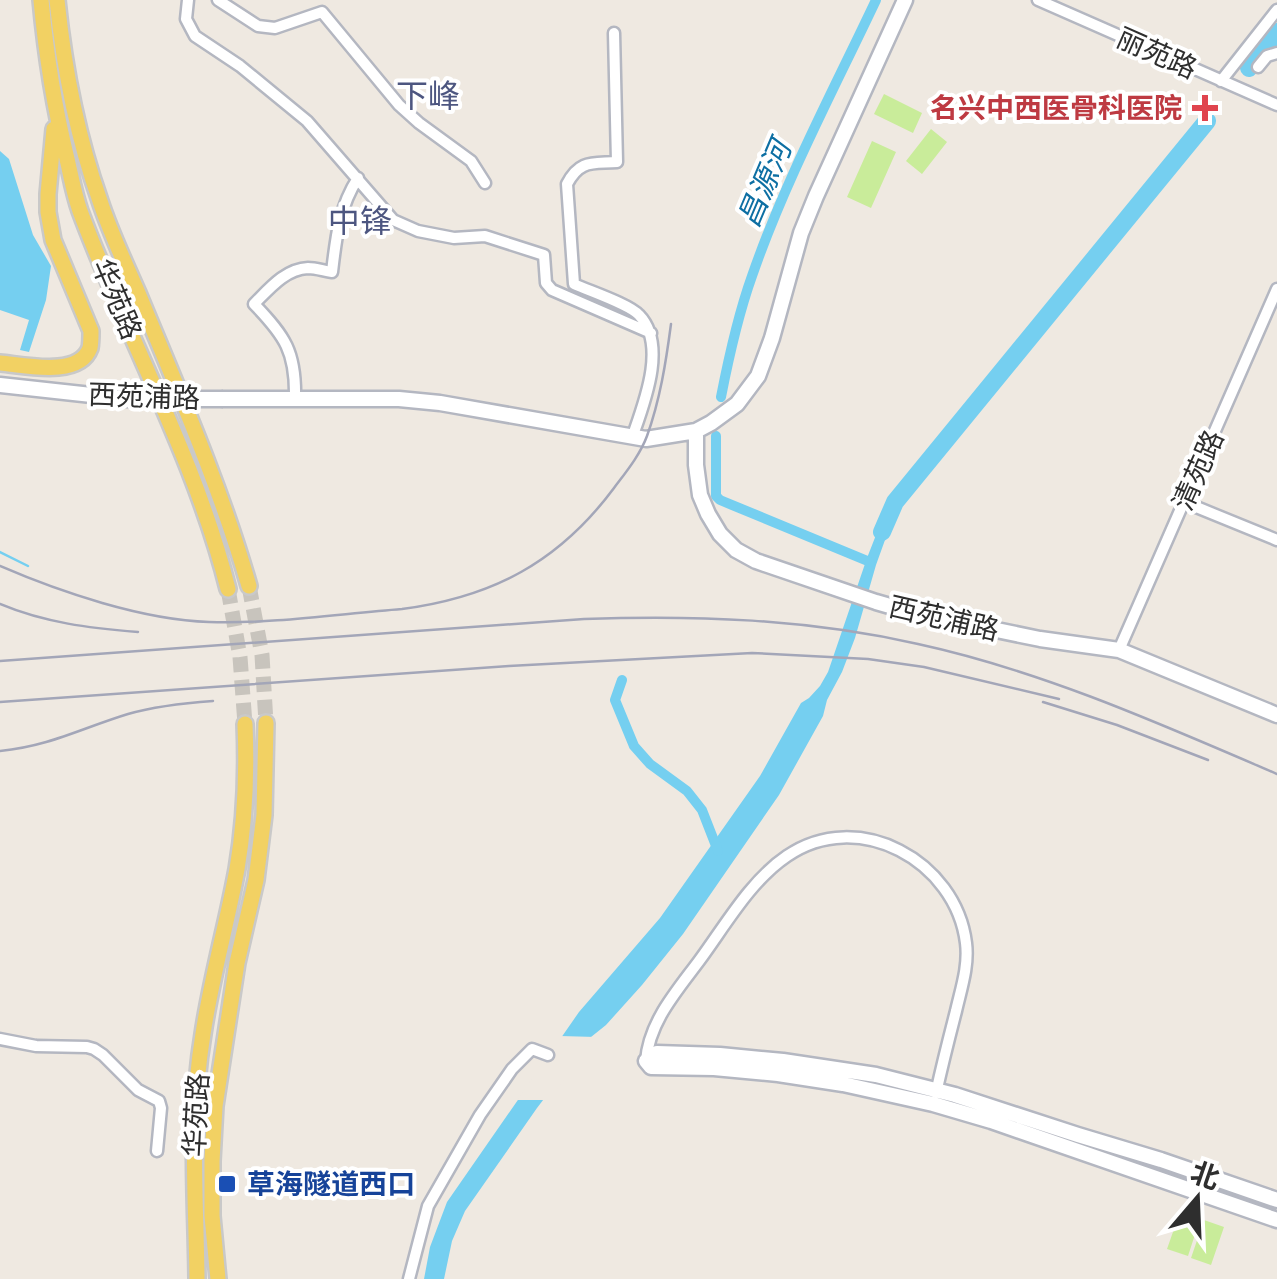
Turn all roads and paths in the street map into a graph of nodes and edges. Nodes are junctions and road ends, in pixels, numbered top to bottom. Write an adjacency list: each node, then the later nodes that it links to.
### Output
1 (41, 0): 13 (main road, 华苑路)
2 (57, 0): 25 (main road, 华苑路)
3 (188, 0): 14 (street)
4 (218, 0): 15 (street)
5 (906, 0): 21 (street)
6 (1038, 0): 11 (street, 丽苑路)
7 (1277, 10): 11 (street)
8 (614, 33): 17 (street)
9 (1277, 53): 10 (street)
10 (1258, 67)
11 (1221, 81): 12 (street, 丽苑路)
12 (1277, 105)
13 (56, 116): 18 (main road); 26 (main road, 华苑路)
14 (358, 178): 17 (street); 20 (street)
15 (484, 183)
16 (1277, 289): 23 (street, 清苑路)
17 (651, 333): 22 (street)
18 (0, 363)
19 (0, 385): 20 (street, 西苑浦路, bridge)
20 (295, 398): 22 (street, 西苑浦路)
21 (696, 431): 22 (street, 西苑浦路); 27 (street, 西苑浦路)
22 (639, 437)
23 (1184, 502): 24 (street); 27 (street, 清苑路)
24 (1277, 540)
25 (248, 586)
26 (228, 589)
27 (1119, 650): 28 (street, 西苑浦路)
28 (1277, 715)
29 (266, 723): 39 (main road, 华苑路)
30 (245, 724): 38 (main road, 华苑路)
31 (0, 1038): 35 (street)
32 (548, 1055): 40 (street)
33 (646, 1061): 34 (street); 34 (street)
34 (935, 1097): 36 (street); 37 (street)
35 (158, 1152)
36 (1277, 1200)
37 (1277, 1220)
38 (197, 1276)
39 (218, 1279)
40 (409, 1279)

